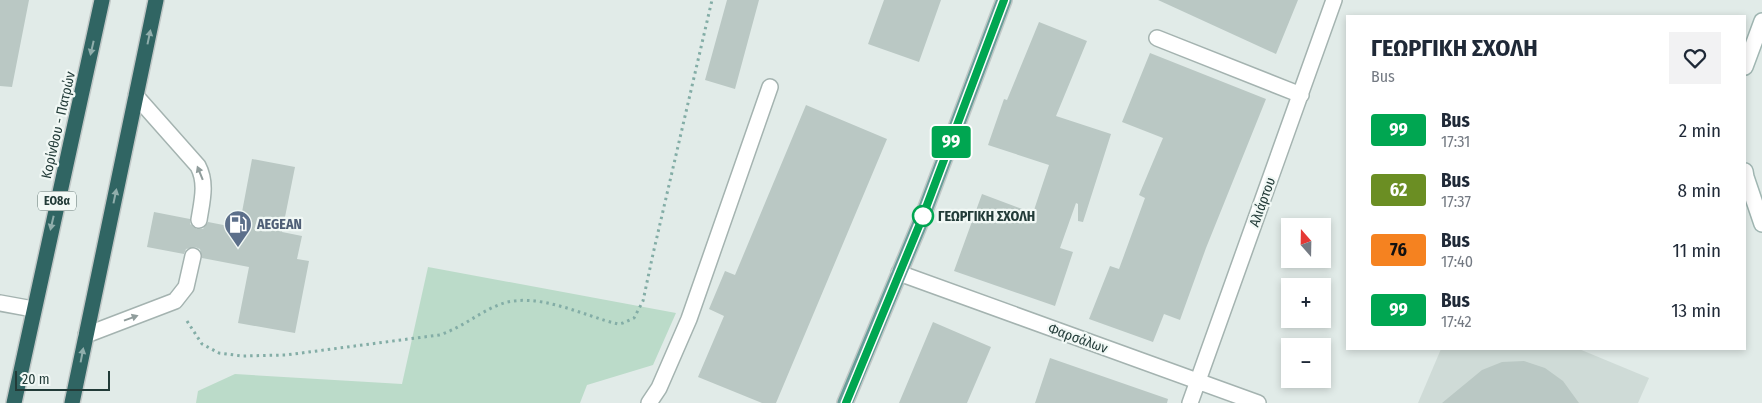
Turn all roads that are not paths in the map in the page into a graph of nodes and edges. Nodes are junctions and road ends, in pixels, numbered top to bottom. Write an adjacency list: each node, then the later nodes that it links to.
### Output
1 (102, 0): 17 (highway, Κορίνθου - Πατρών / ΕΟ8α, one-way to 17)
2 (156, 0): 10 (highway, one-way to 2)
3 (1004, 0): 15 (main road)
4 (1334, 0): 9 (street, Αλιάρτου)
5 (1762, 21): 7 (street)
6 (1157, 38): 9 (street)
7 (1746, 63)
8 (770, 87): 22 (street)
9 (1300, 95): 19 (street, Αλιάρτου)
10 (136, 96): 12 (street, one-way to 10); 18 (highway, one-way to 10)
11 (1746, 174): 13 (street)
12 (199, 220)
13 (1762, 224)
14 (193, 256): 18 (street, one-way to 14)
15 (899, 273): 19 (street, Φαρσάλων); 23 (main road)
16 (0, 303): 17 (street)
17 (33, 309): 20 (highway, Κορίνθου - Πατρών / ΕΟ8α)
18 (86, 335): 21 (highway, one-way to 18)
19 (1198, 382): 24 (street, Αλιάρτου); 25 (street, Φαρσάλων)
20 (14, 403)
21 (72, 403)
22 (649, 403)
23 (846, 403)
24 (1190, 403)
25 (1258, 403)

